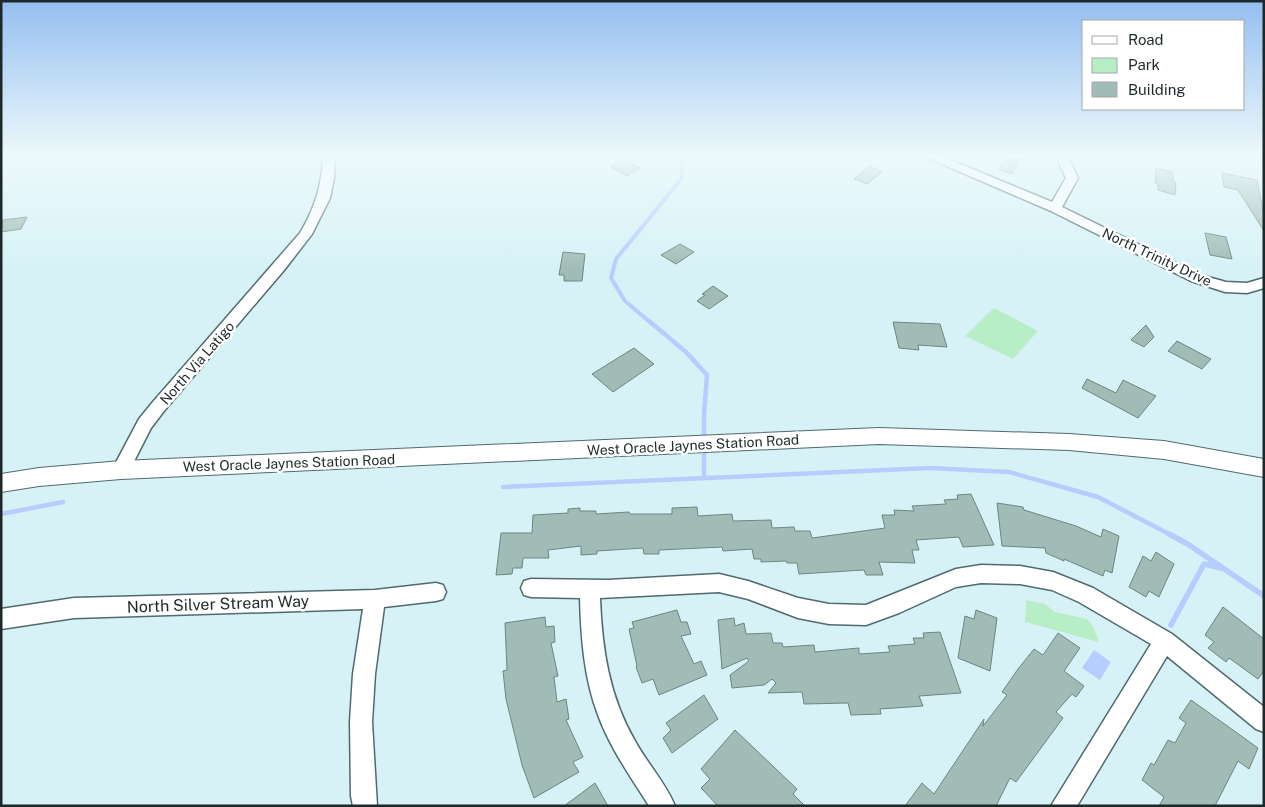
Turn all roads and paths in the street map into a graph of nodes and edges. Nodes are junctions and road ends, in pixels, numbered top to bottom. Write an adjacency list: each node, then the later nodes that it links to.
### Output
1 (325, 194): 7 (street, North Via Latigo)
2 (1021, 194): 4 (street, North Trinity Drive)
3 (1063, 194): 4 (street)
4 (1055, 208): 5 (street, North Trinity Drive)
5 (1264, 284)
6 (1264, 468): 7 (street, West Oracle Jaynes Station Road)
7 (121, 470): 8 (street)
8 (1, 483)
9 (531, 588): 10 (street)
10 (590, 589): 14 (street); 17 (street)
11 (436, 592): 12 (street, North Silver Stream Way)
12 (375, 599): 13 (street, North Silver Stream Way); 16 (street)
13 (1, 620)
14 (1164, 641): 15 (street); 18 (street)
15 (1264, 721)
16 (365, 806)
17 (663, 806)
18 (1063, 806)

